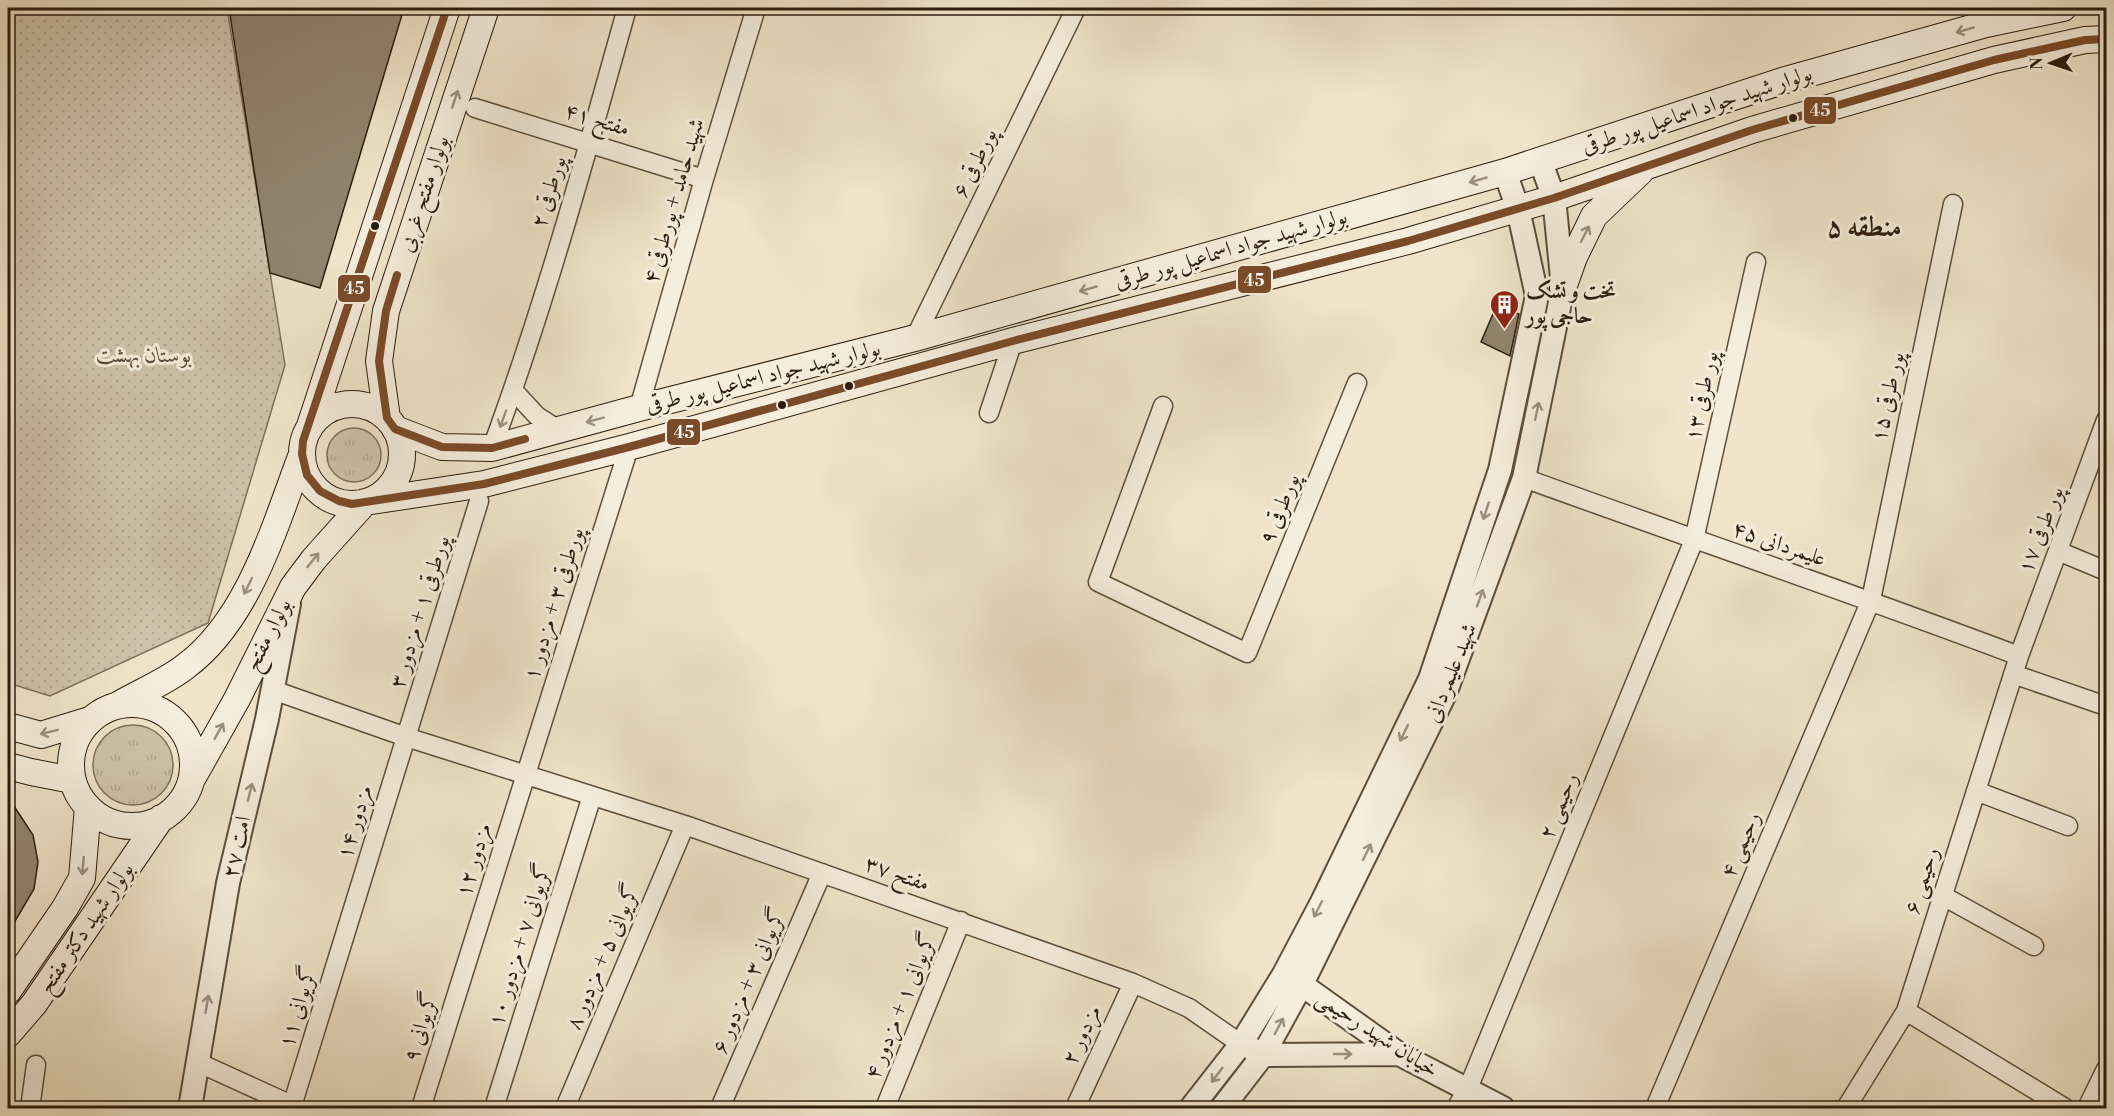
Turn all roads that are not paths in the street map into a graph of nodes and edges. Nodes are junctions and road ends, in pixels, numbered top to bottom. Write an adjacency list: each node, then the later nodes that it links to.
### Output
1 (447, 8): 28 (main road, بولوار مفتح غربی)
2 (486, 8): 27 (main road, بولوار مفتح غربی, one-way to 2)
3 (627, 8): 9 (street, پورطرقی ۲)
4 (756, 8): 13 (street, شهید حامد + پورطرقی ۴)
5 (1076, 8): 19 (street, پورطرقی ۶)
6 (2063, 8): 10 (main road, بولوار شهید جواد اسماعیل پور طرقی, one-way to 10)
7 (2106, 39): 11 (main road, بولوار شهید جواد اسماعیل پور طرقی)
8 (475, 108): 9 (street, مفتح ۴۱)
9 (589, 143): 13 (street, مفتح ۴۱); 22 (street, پورطرقی ۲)
10 (1540, 160): 12 (main road, بولوار شهید جواد اسماعیل پور طرقی); 14 (street, شهید علیمردانی)
11 (1647, 165): 14 (main road, بولوار شهید جواد اسماعیل پور طرقی); 18 (main road, one-way to 11)
12 (1505, 172): 16 (street, شهید علیمردانی); 19 (main road, بولوار شهید جواد اسماعیل پور طرقی, one-way to 19)
13 (704, 178): 24 (street, شهید حامد + پورطرقی ۴)
14 (1554, 198): 16 (main road, بولوار شهید جواد اسماعیل پور طرقی); 18 (street, شهید علیمردانی)
15 (1953, 204): 42 (street, پور طرقی ۱۵)
16 (1518, 209): 20 (main road, بولوار شهید جواد اسماعیل پور طرقی); 34 (street, شهید علیمردانی)
17 (1756, 262): 38 (street, پور طرقی ۱۳)
18 (1563, 288): 35 (street, شهید علیمردانی, one-way to 18)
19 (915, 338): 24 (main road, بولوار شهید جواد اسماعیل پور طرقی)
20 (1013, 341): 25 (street); 31 (main road, بولوار شهید جواد اسماعیل پور طرقی)
21 (1357, 383): 23 (street, پورطرقی ۹)
22 (513, 390): 29 (street); 32 (street, پورطرقی ۲, one-way to 32)
23 (1163, 406)
24 (639, 408): 29 (main road, بولوار شهید جواد اسماعیل پور طرقی, one-way to 29)
25 (989, 413)
26 (2106, 420): 30 (street, پور طرقی ۱۷)
27 (391, 424): 28 (main road); 32 (main road, بولوار شهید جواد اسماعیل پور طرقی); 37 (main road)
28 (309, 429): 33 (main road)
29 (559, 430): 32 (main road, بولوار شهید جواد اسماعیل پور طرقی)
30 (2103, 442): 39 (street, پور طرقی ۱۷)
31 (629, 447): 37 (main road, بولوار شهید جواد اسماعیل پور طرقی); 52 (street, پورطرقی ۳ + مزدور ۱)
32 (492, 448)
33 (302, 454): 37 (main road); 46 (main road, بولوار مفتح, one-way to 46)
34 (1500, 470): 35 (street); 67 (street, شهید علیمردانی, one-way to 67)
35 (1524, 478): 38 (street, علیمردانی ۴۵); 67 (street, شهید علیمردانی, one-way to 35)
36 (479, 501): 50 (street, پورطرقی ۱ + مزدور ۳)
37 (365, 502): 41 (main road, بولوار مفتح, one-way to 37)
38 (1694, 540): 42 (street, علیمردانی ۴۵); 78 (street, رحیمی ۲)
39 (2058, 551): 40 (street); 43 (street, پور طرقی ۱۷)
40 (2106, 571)
41 (292, 587): 45 (street, امت ۲۷); 54 (main road, بولوار مفتح, one-way to 41)
42 (1871, 600): 43 (street, علیمردانی ۴۵); 91 (street, رحیمی ۴)
43 (2019, 656): 44 (street, رحیمی ۶)
44 (2013, 674): 47 (street); 55 (street, رحیمی ۶)
45 (273, 690): 50 (street, مفتح ۳۷); 75 (street, امت ۲۷, one-way to 45)
46 (117, 705): 48 (main road); 54 (main road)
47 (2106, 706)
48 (90, 720): 49 (main road, one-way to 49); 53 (main road)
49 (8, 726)
50 (406, 737): 52 (street, مفتح ۳۷); 64 (street, مزدور ۱۴)
51 (8, 766): 53 (main road)
52 (526, 775): 56 (street, مفتح ۳۷); 66 (street, مزدور ۱۲)
53 (72, 780): 57 (main road)
54 (191, 782): 58 (main road)
55 (1976, 791): 60 (street); 62 (street, رحیمی ۶)
56 (592, 796): 59 (street, مفتح ۳۷); 83 (street, گریوانی ۷ + مزدور ۱۰)
57 (88, 807): 58 (main road); 69 (main road, one-way to 69)
58 (161, 819): 71 (main road, بولوار شهید دکتر مفتح)
59 (685, 825): 61 (street, مفتح ۳۷); 84 (street, گریوانی ۵ + مزدور ۸)
60 (2068, 826)
61 (822, 873): 63 (street, مفتح ۳۷); 85 (street, گریوانی ۳ + مزدور ۶)
62 (1942, 896): 65 (street); 70 (street, رحیمی ۶)
63 (961, 921): 68 (street, مفتح ۳۷); 86 (street, گریوانی ۱ + مزدور ۴)
64 (349, 922): 79 (street, گریوانی ۱۱)
65 (2034, 946)
66 (467, 960): 82 (street, گریوانی ۹)
67 (1293, 979): 72 (street, شهید علیمردانی); 73 (street, خیابان شهید رحیمی); 74 (street, شهید علیمردانی, one-way to 67)
68 (1133, 982): 72 (street, مفتح ۳۷); 87 (street, مزدور ۲)
69 (8, 991)
70 (1906, 1011): 92 (street, رحیمی ۶); 93 (street)
71 (8, 1034)
72 (1241, 1044): 74 (street); 88 (street, شهید علیمردانی, one-way to 88)
73 (1399, 1054): 74 (street, one-way to 73); 78 (street, خیابان شهید رحیمی)
74 (1263, 1055): 89 (street, شهید علیمردانی)
75 (197, 1062): 79 (street); 81 (street, امت ۲۷)
76 (36, 1065): 80 (street)
77 (2106, 1069): 94 (street)
78 (1462, 1100): 90 (street, خیابان شهید رحیمی)
79 (295, 1107)
80 (30, 1108)
81 (190, 1108)
82 (421, 1108)
83 (494, 1108)
84 (565, 1108)
85 (720, 1108)
86 (885, 1108)
87 (1075, 1108)
88 (1191, 1108)
89 (1222, 1108)
90 (1503, 1108)
91 (1655, 1108)
92 (1846, 1108)
93 (2065, 1108)
94 (2087, 1108)

